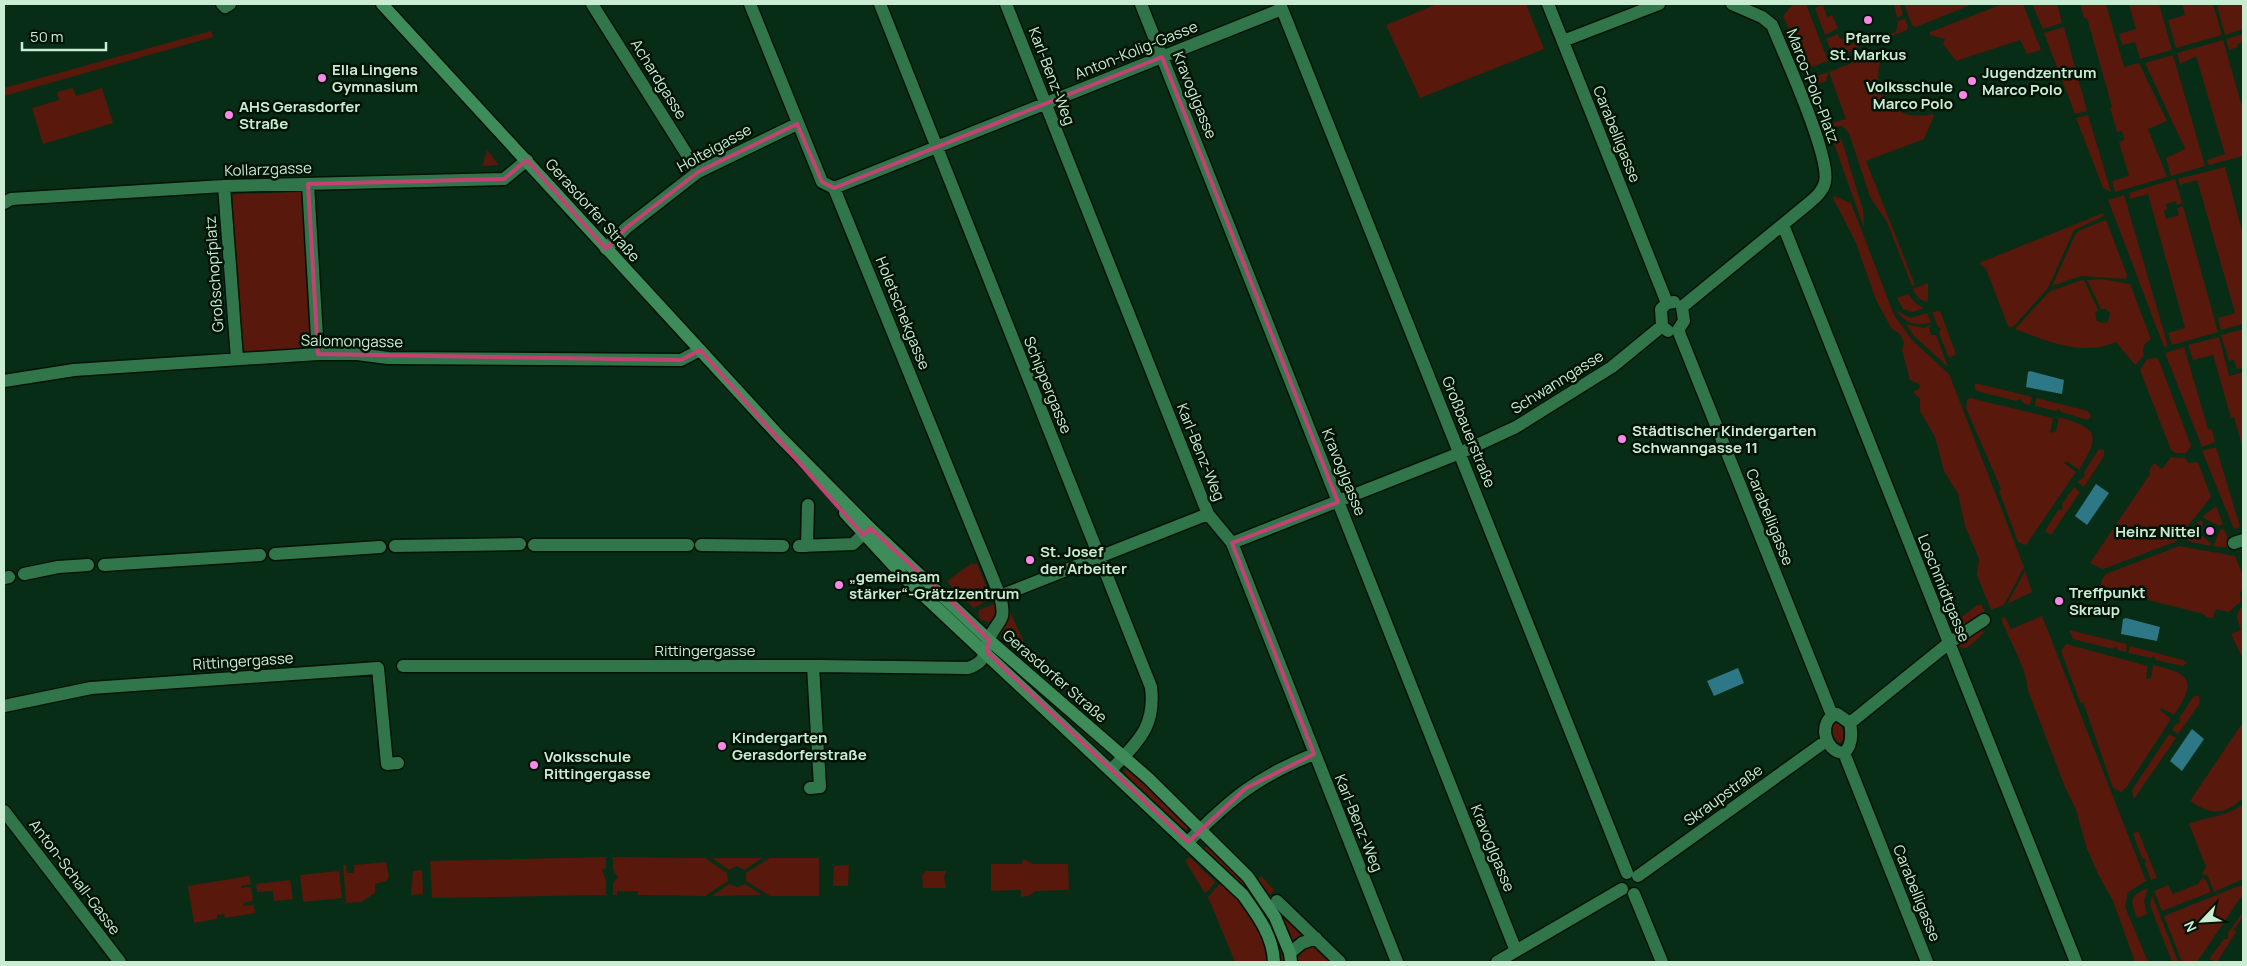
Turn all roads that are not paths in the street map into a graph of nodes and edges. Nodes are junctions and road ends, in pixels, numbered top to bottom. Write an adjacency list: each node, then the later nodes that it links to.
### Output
1 (222, 4): 2 (street)
2 (230, 4)
3 (382, 4): 18 (main road, Gerasdorfer Straße)
4 (592, 4): 19 (street, Achardgasse)
5 (750, 4): 16 (street, Holetschekgasse)
6 (880, 4): 17 (street, Schippergasse)
7 (1006, 4): 15 (street, Karl-Benz-Weg)
8 (1141, 4): 14 (street, Kravoglgasse)
9 (1548, 4): 13 (street, Carabelligasse)
10 (1659, 4): 13 (street)
11 (1732, 4): 24 (street, Marco-Polo-Platz)
12 (1281, 6): 14 (street, Anton-Kolig-Gasse); 34 (street, Großbauerstraße)
13 (1563, 41): 26 (street, Carabelligasse)
14 (1162, 57): 15 (street, Anton-Kolig-Gasse); 35 (street, Kravoglgasse)
15 (1045, 104): 17 (street, Anton-Kolig-Gasse); 37 (street, Karl-Benz-Weg)
16 (798, 124): 19 (street, Holteigasse); 22 (street, Holetschekgasse)
17 (936, 148): 22 (street, Anton-Kolig-Gasse); 49 (street, Schippergasse)
18 (527, 160): 20 (street, Kollarzgasse); 25 (main road, Gerasdorfer Straße)
19 (698, 172): 25 (street, Holteigasse)
20 (308, 184): 21 (street, Kollarzgasse); 31 (street)
21 (224, 186): 23 (street, Kollarzgasse); 32 (street, Großschopfplatz)
22 (834, 188): 53 (street, Holetschekgasse)
23 (4, 203)
24 (1783, 225): 27 (street); 55 (street, Loschmidtgasse)
25 (606, 249): 30 (main road, Gerasdorfer Straße)
26 (1668, 303): 27 (street); 28 (street)
27 (1682, 307): 29 (street)
28 (1662, 326): 29 (street); 34 (street, Schwanngasse)
29 (1678, 330): 60 (street, Carabelligasse)
30 (700, 350): 31 (street, Salomongasse); 38 (main road, Gerasdorfer Straße)
31 (318, 354): 32 (street, Salomongasse)
32 (237, 359): 33 (street, Salomongasse)
33 (4, 381)
34 (1460, 453): 35 (street, Schwanngasse); 72 (street, Großbauerstraße)
35 (1338, 502): 39 (street, Schwanngasse); 76 (street, Kravoglgasse)
36 (808, 505): 38 (street)
37 (1208, 514): 39 (street, Karl-Benz-Weg); 49 (street)
38 (867, 532): 56 (main road, Gerasdorfer Straße)
39 (1232, 543): 64 (street, Karl-Benz-Weg)
40 (520, 544): 44 (street)
41 (534, 545): 42 (street)
42 (688, 545)
43 (701, 545): 45 (street)
44 (395, 546)
45 (783, 546)
46 (380, 548): 47 (street)
47 (275, 554)
48 (260, 555): 51 (street)
49 (1099, 556): 53 (street); 65 (street, Schippergasse)
50 (88, 565): 52 (street)
51 (104, 565)
52 (24, 574)
53 (1000, 596): 56 (street, Holetschekgasse)
54 (1984, 620): 55 (street)
55 (1949, 643): 61 (street); 85 (street, Loschmidtgasse)
56 (988, 646): 58 (street, Rittingergasse); 65 (main road, Gerasdorfer Straße); 67 (main road, Gerasdorfer Straße)
57 (403, 666): 58 (street, Rittingergasse)
58 (813, 666): 68 (street)
59 (4, 706): 66 (street, Rittingergasse)
60 (1832, 715): 61 (street); 62 (street)
61 (1850, 723): 63 (street)
62 (1826, 741): 63 (street); 72 (street, Skraupstraße)
63 (1844, 752): 84 (street, Carabelligasse)
64 (1314, 754): 70 (street); 81 (street, Karl-Benz-Weg)
65 (1122, 758): 67 (street, Schippergasse); 70 (main road, Gerasdorfer Straße)
66 (398, 763)
67 (1111, 770): 71 (main road, Gerasdorfer Straße)
68 (810, 788)
69 (4, 811): 79 (street, Anton-Schall-Gasse)
70 (1200, 830): 71 (street); 77 (main road, Gerasdorfer Straße)
71 (1188, 842): 78 (main road, Gerasdorfer Straße)
72 (1632, 874): 73 (street)
73 (1628, 892): 76 (street); 83 (street)
74 (1277, 901): 75 (street)
75 (1316, 938): 77 (street, Gerasdorfer Straße); 80 (street)
76 (1516, 951): 82 (street)
77 (1290, 957)
78 (1275, 960)
79 (120, 962)
80 (1340, 962)
81 (1397, 962)
82 (1498, 962)
83 (1662, 962)
84 (1927, 962)
85 (2076, 962)

